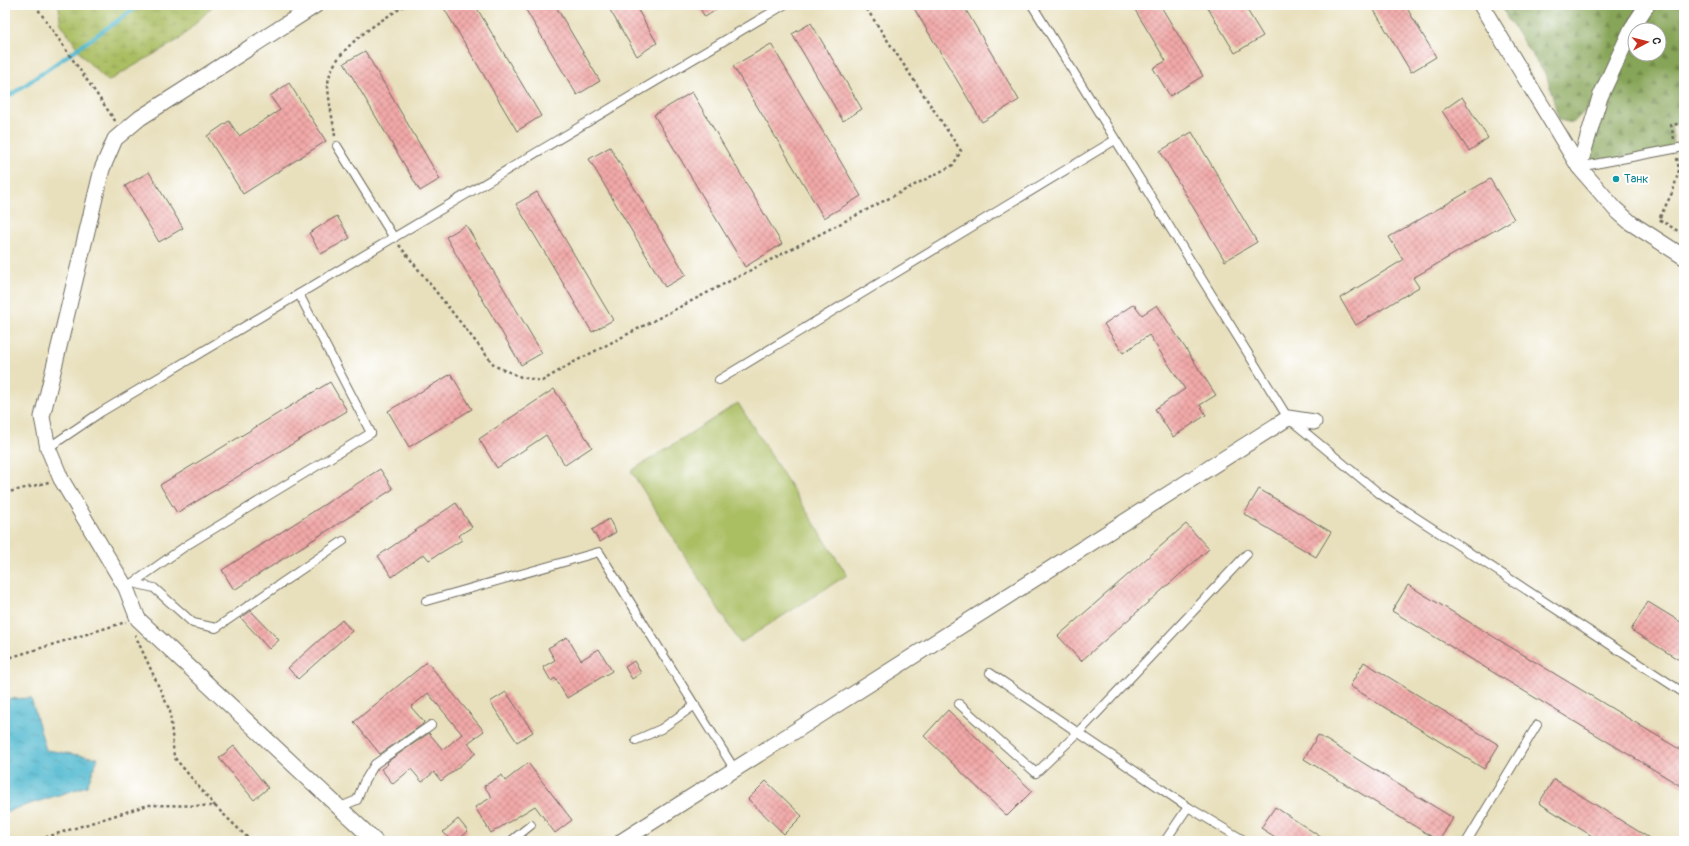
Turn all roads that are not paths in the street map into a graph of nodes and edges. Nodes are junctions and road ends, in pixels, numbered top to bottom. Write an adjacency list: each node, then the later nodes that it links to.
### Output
1 (316, 5): 16 (street)
2 (784, 5): 10 (lane)
3 (1032, 5): 6 (lane)
4 (1481, 5): 9 (street)
5 (1648, 5): 9 (street)
6 (1115, 140): 13 (lane); 14 (lane)
7 (337, 146): 10 (lane)
8 (1684, 147): 9 (lane)
9 (1579, 168): 11 (street)
10 (394, 238): 12 (lane)
11 (1684, 257)
12 (298, 294): 16 (lane); 19 (lane)
13 (719, 380)
14 (1288, 418): 15 (street); 22 (lane); 29 (street)
15 (1314, 422)
16 (48, 448): 19 (street)
17 (343, 541): 19 (lane)
18 (1247, 554): 27 (lane)
19 (130, 585): 30 (street)
20 (426, 601): 24 (lane)
21 (990, 673): 27 (lane)
22 (1684, 693)
23 (959, 704): 27 (lane)
24 (695, 705): 28 (lane); 29 (lane)
25 (1537, 724): 38 (lane)
26 (431, 725): 30 (lane)
27 (1078, 732): 31 (lane)
28 (636, 740)
29 (735, 770): 35 (street)
30 (340, 807): 33 (street)
31 (1188, 807): 36 (lane); 37 (lane)
32 (531, 825): 34 (lane)
33 (375, 841)
34 (511, 841)
35 (622, 841)
36 (1165, 841)
37 (1244, 841)
38 (1467, 841)

